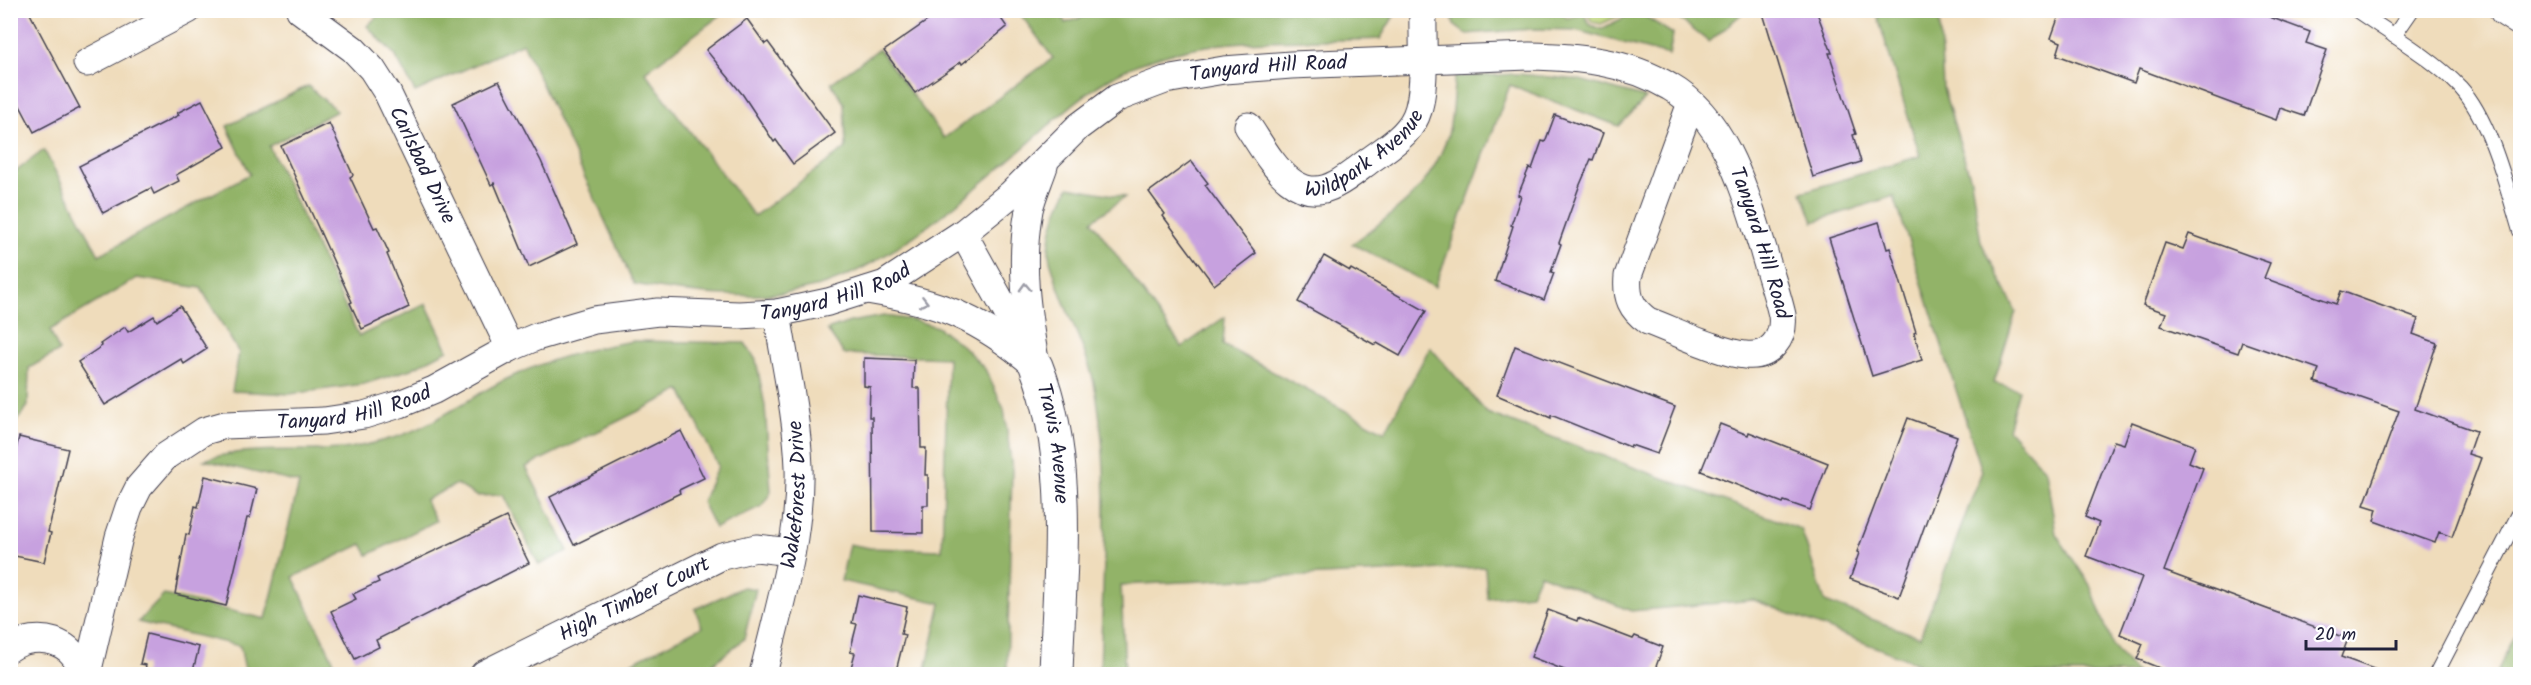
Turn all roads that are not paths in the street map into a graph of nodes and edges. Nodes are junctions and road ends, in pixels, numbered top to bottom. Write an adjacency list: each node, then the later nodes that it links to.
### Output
1 (188, 10): 10 (street)
2 (300, 10): 18 (street, Carlsbad Drive)
3 (1423, 10): 9 (street, Wildpark Avenue)
4 (2356, 10): 8 (lane)
5 (2412, 10): 8 (lane)
6 (2506, 10): 7 (street)
7 (2520, 19)
8 (2394, 36): 14 (lane)
9 (1422, 59): 11 (street, Tanyard Hill Road); 12 (street, Wildpark Avenue); 13 (street, Tanyard Hill Road)
10 (87, 63)
11 (1691, 103): 11 (street, Tanyard Hill Road)
12 (1248, 126)
13 (1045, 162): 15 (street, Tanyard Hill Road); 19 (street, one-way to 13)
14 (2520, 231)
15 (963, 233): 16 (street, Tanyard Hill Road); 19 (street, Travis Avenue)
16 (867, 290): 17 (street, Tanyard Hill Road); 19 (street, one-way to 19)
17 (777, 313): 18 (street, Tanyard Hill Road); 21 (street, Wakeforest Drive)
18 (510, 348): 23 (street, Tanyard Hill Road)
19 (1036, 366): 26 (street, Travis Avenue)
20 (2520, 512): 27 (lane)
21 (791, 552): 24 (street, High Timber Court); 25 (street, Wakeforest Drive)
22 (10, 648): 23 (street, Tanyard Hill Road)
23 (85, 675)
24 (484, 675)
25 (763, 675)
26 (1056, 675)
27 (2436, 675)

